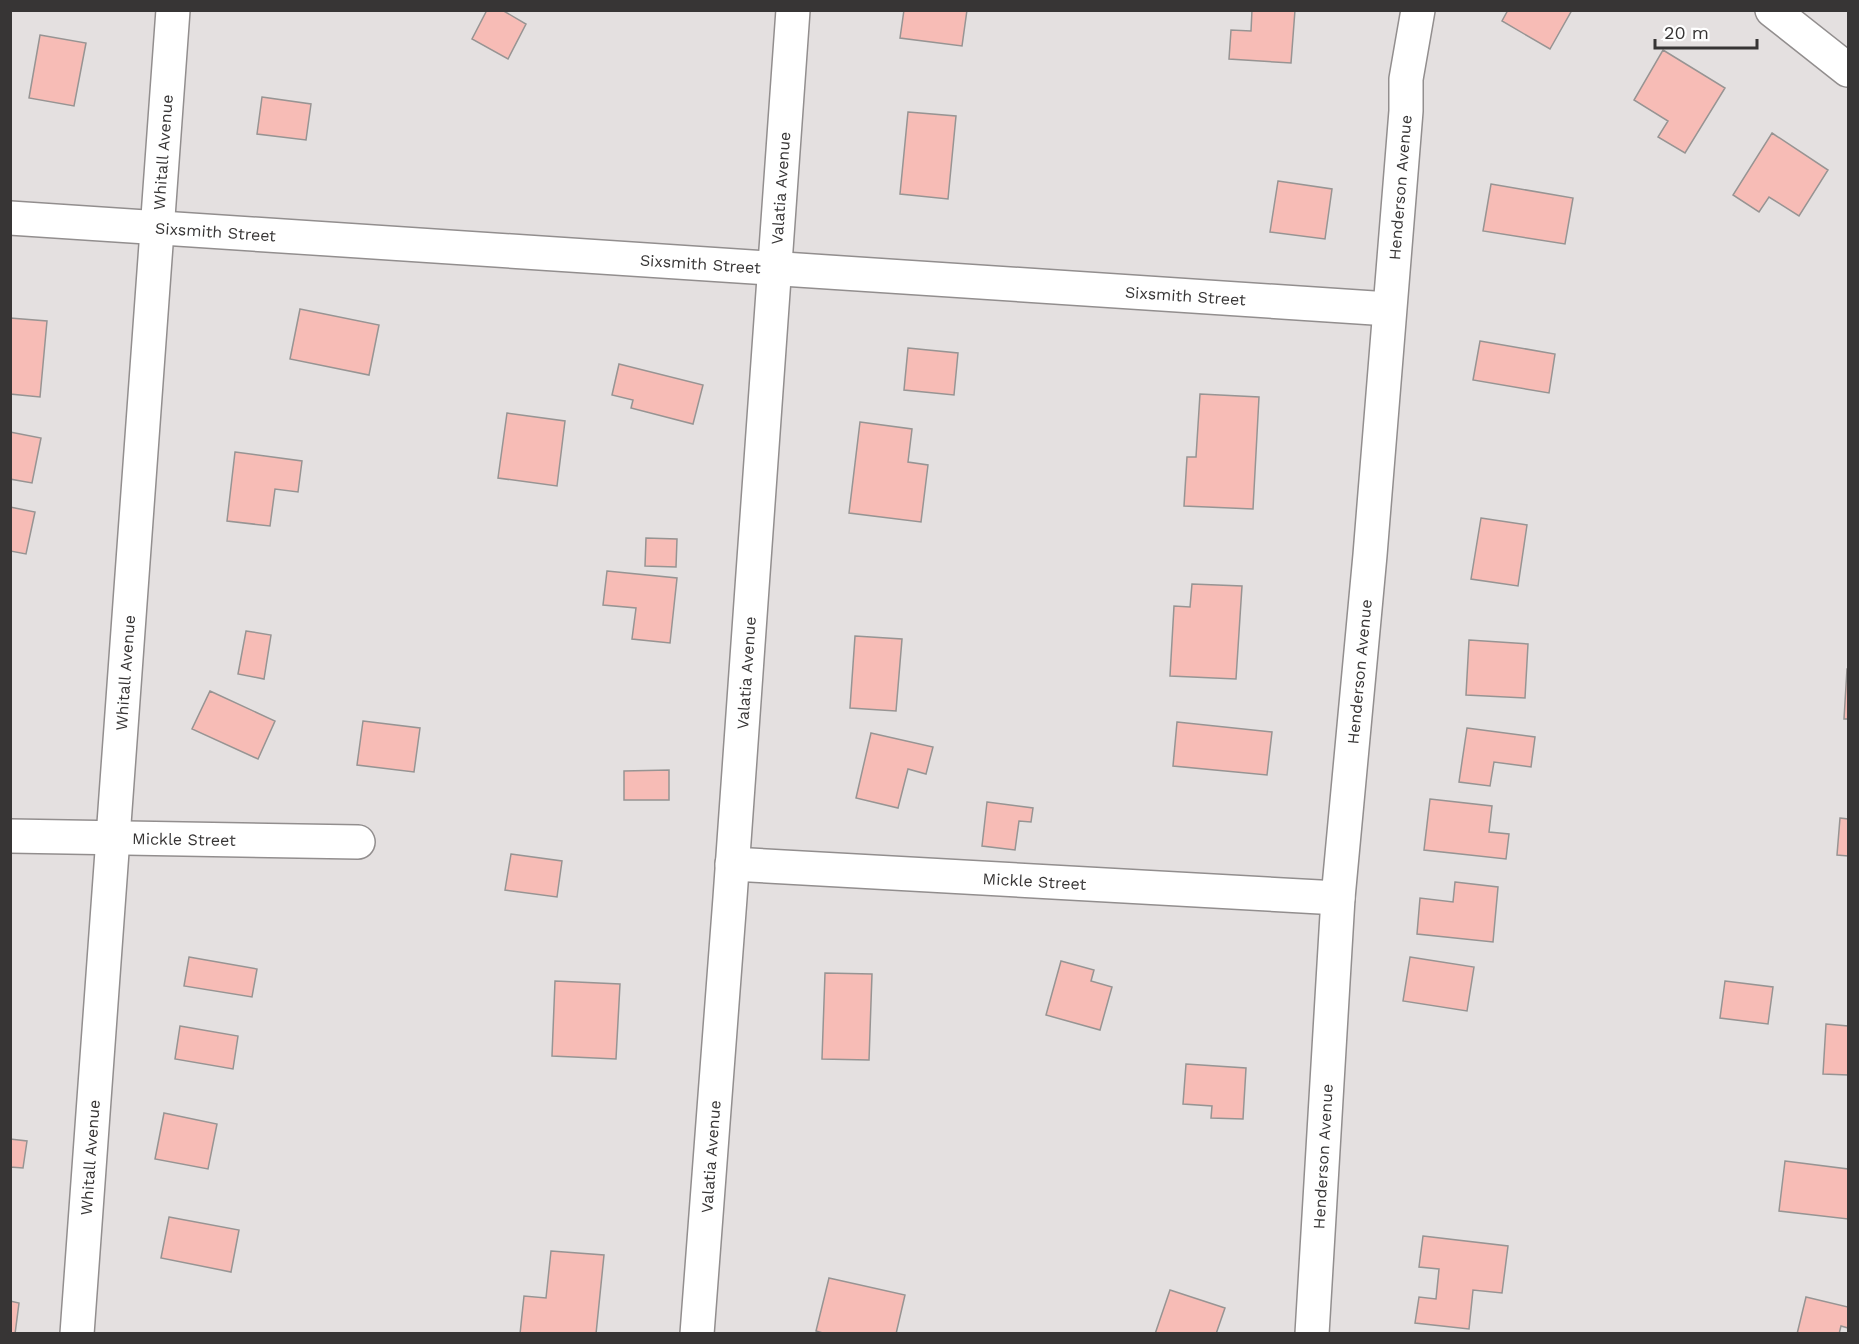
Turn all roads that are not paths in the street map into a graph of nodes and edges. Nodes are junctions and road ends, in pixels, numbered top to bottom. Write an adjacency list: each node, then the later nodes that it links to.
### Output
1 (173, 10): 7 (street, Whitall Avenue)
2 (793, 10): 8 (street, Valatia Avenue)
3 (1418, 10): 9 (street, Henderson Avenue)
4 (1772, 10): 5 (street)
5 (1848, 70)
6 (10, 218): 7 (street, Sixsmith Street)
7 (157, 228): 8 (street, Sixsmith Street); 11 (street, Whitall Avenue)
8 (775, 270): 9 (street, Sixsmith Street); 13 (street, Valatia Avenue)
9 (1389, 309): 14 (street, Henderson Avenue)
10 (10, 836): 11 (street, Mickle Street)
11 (112, 838): 12 (street, Mickle Street); 15 (street, Whitall Avenue)
12 (358, 842)
13 (732, 864): 14 (street, Mickle Street); 16 (street, Valatia Avenue)
14 (1338, 898): 17 (street, Henderson Avenue)
15 (77, 1334)
16 (697, 1334)
17 (1312, 1334)

